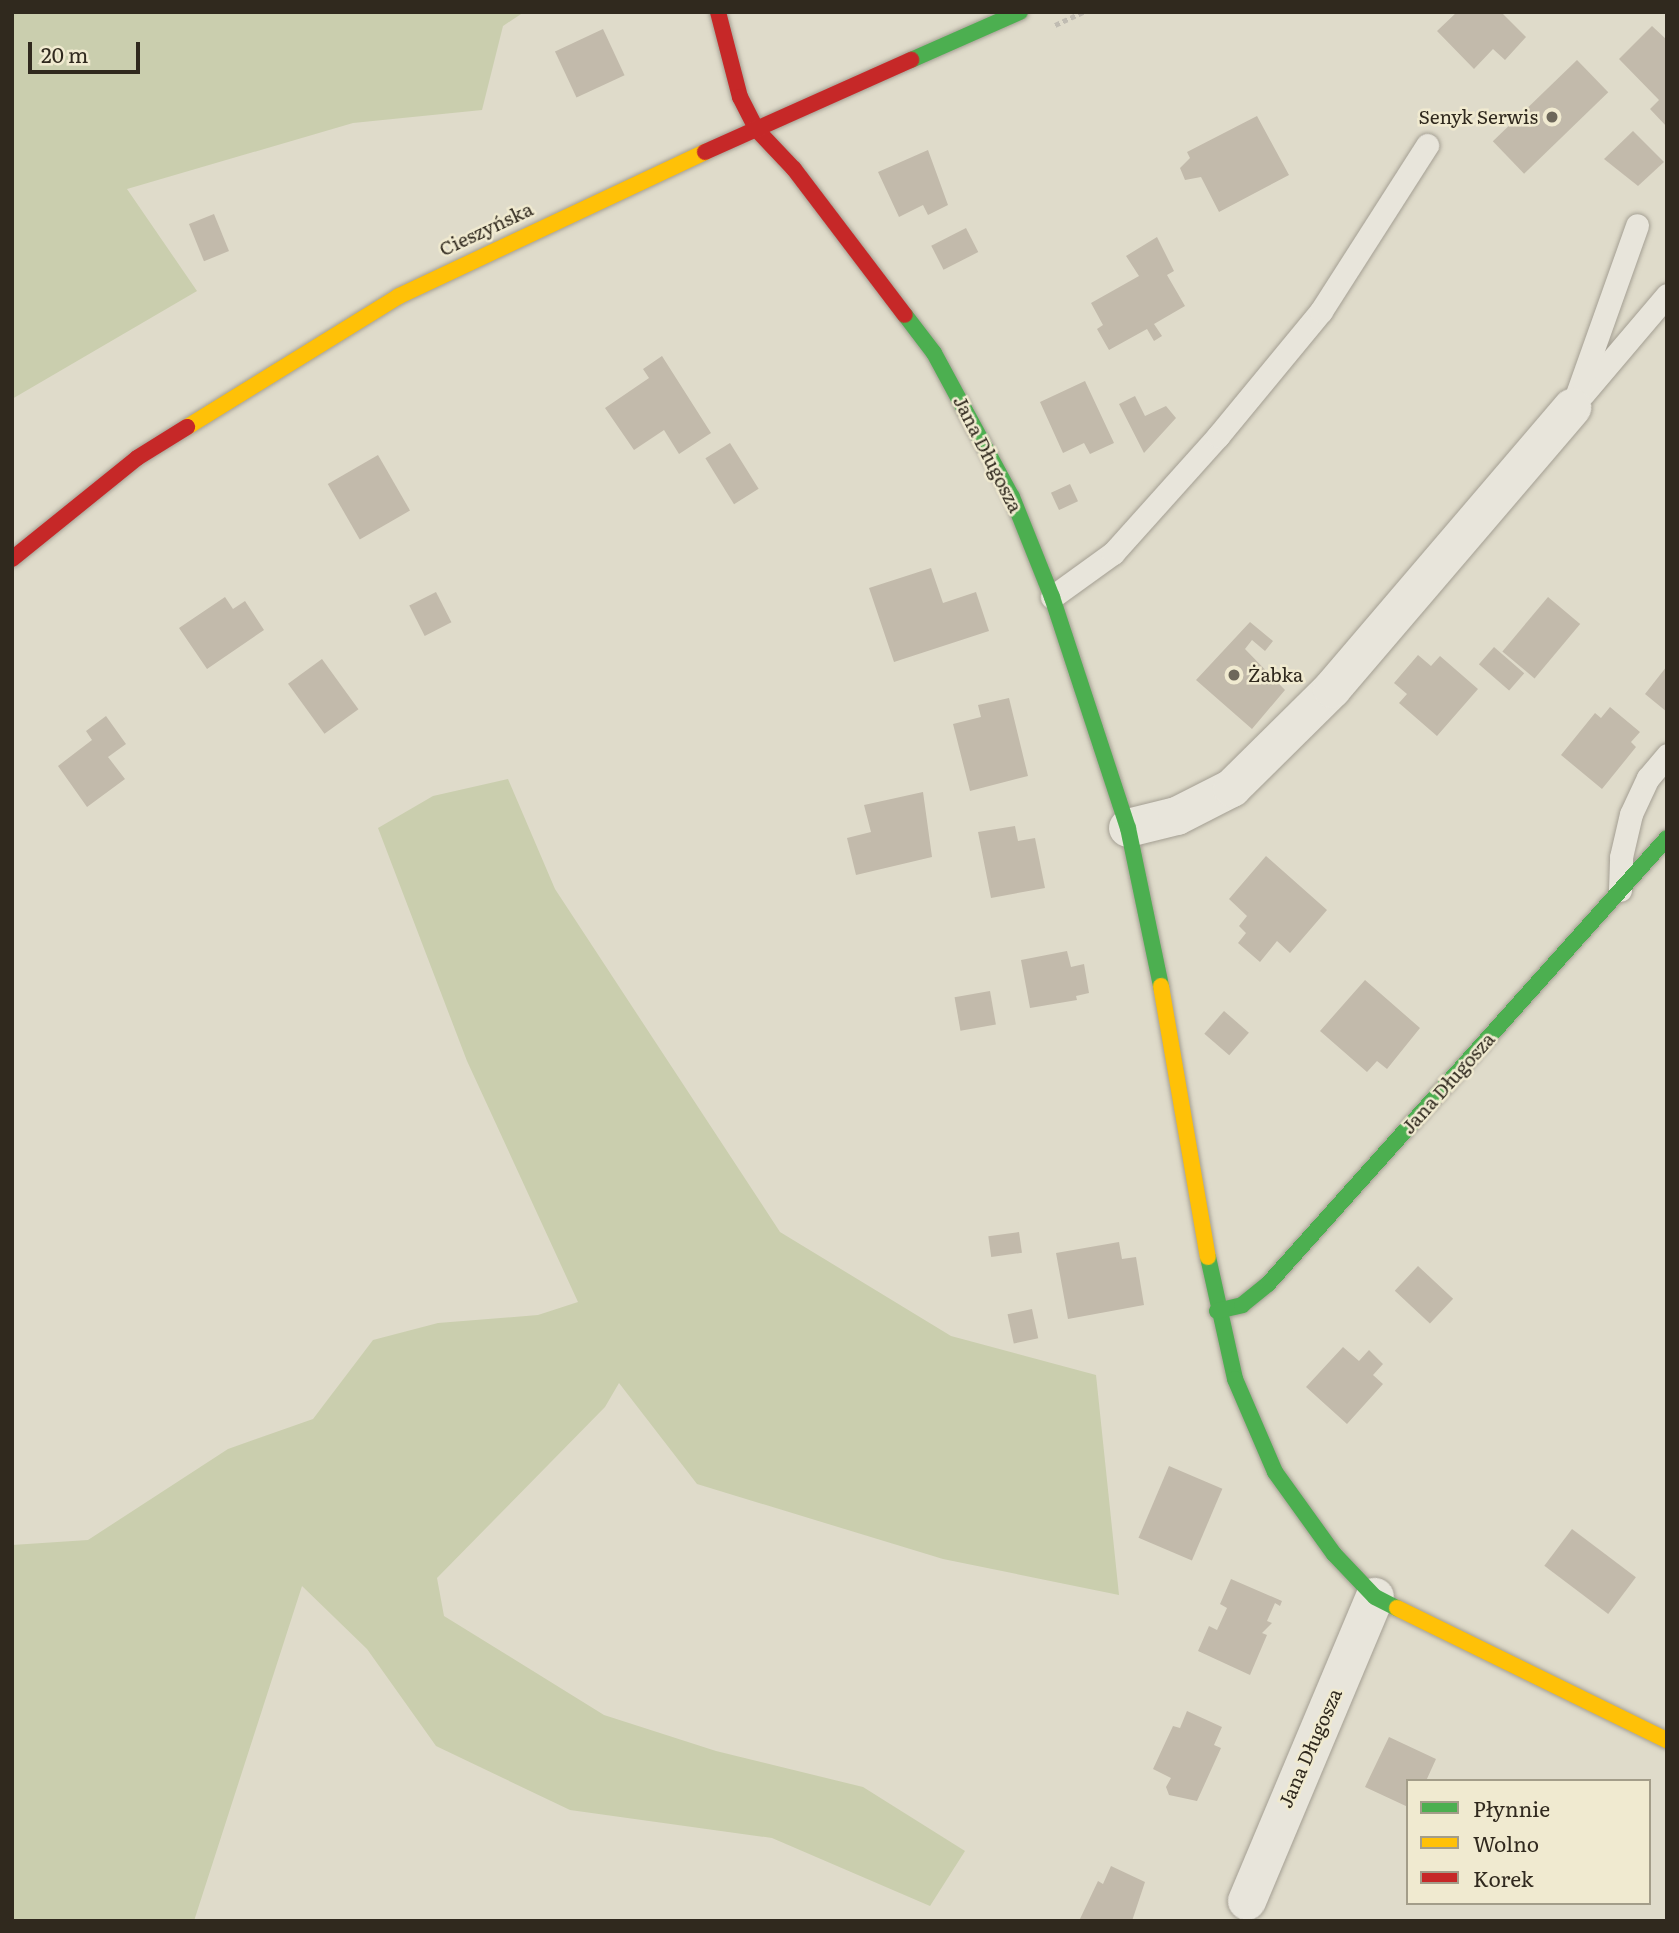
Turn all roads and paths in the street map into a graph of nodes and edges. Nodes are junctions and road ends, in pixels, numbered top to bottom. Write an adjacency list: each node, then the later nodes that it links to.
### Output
1 (718, 12): 3 (street, Jana Długosza)
2 (1020, 12): 3 (street, Cieszyńska)
3 (757, 130): 8 (street, Cieszyńska); 9 (street, Jana Długosza)
4 (1427, 145): 9 (lane)
5 (1637, 225): 7 (lane)
6 (1667, 295): 7 (lane)
7 (1572, 408): 11 (street)
8 (12, 559)
9 (1052, 597): 11 (street, Jana Długosza)
10 (1667, 755): 13 (lane)
11 (1128, 828): 14 (street, Jana Długosza)
12 (1667, 838): 13 (street, Jana Długosza)
13 (1620, 890): 14 (street, Jana Długosza)
14 (1217, 1311): 15 (street, Jana Długosza)
15 (1375, 1597): 16 (street, Jana Długosza); 17 (street, Jana Długosza)
16 (1667, 1740)
17 (1247, 1901)

